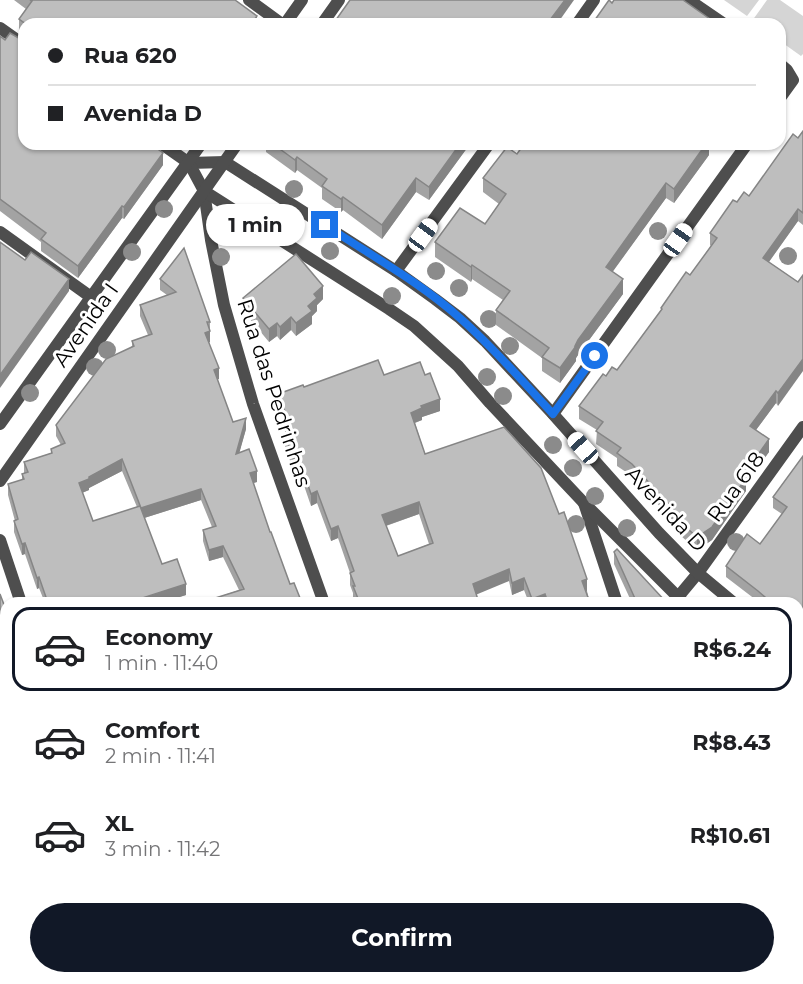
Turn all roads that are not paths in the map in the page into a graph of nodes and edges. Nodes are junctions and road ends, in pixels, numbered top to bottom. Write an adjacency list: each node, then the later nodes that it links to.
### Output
1 (249, 0): 6 (street)
2 (302, 0): 7 (street)
3 (339, 0): 8 (street)
4 (594, 0): 9 (street)
5 (689, 0): 10 (street)
6 (275, 18)
7 (288, 18)
8 (326, 18)
9 (581, 18)
10 (715, 18)
11 (0, 28): 12 (street)
12 (18, 41)
13 (786, 69): 14 (street)
14 (786, 90)
15 (171, 150): 21 (street)
16 (197, 150): 21 (street, Avenida I)
17 (233, 150): 20 (street, Avenida I)
18 (485, 150): 24 (street)
19 (743, 150): 26 (street)
20 (225, 162): 21 (street); 22 (street, Avenida I); 24 (street, Avenida D)
21 (189, 163): 22 (street); 25 (street, Avenida I)
22 (204, 191): 29 (street, Avenida I); 30 (street); 34 (street, Rua das Pedrinhas)
23 (0, 232): 25 (street)
24 (396, 272): 26 (street, Avenida D)
25 (91, 297): 27 (street, Avenida I)
26 (553, 414): 32 (street, Avenida D)
27 (0, 424)
28 (803, 427): 32 (street, Rua 618)
29 (0, 481)
30 (584, 503): 35 (street); 36 (street)
31 (0, 540): 33 (street)
32 (698, 573): 37 (street, Rua 618); 38 (street, Avenida D)
33 (19, 597)
34 (322, 597)
35 (615, 597)
36 (678, 597)
37 (683, 597)
38 (727, 597)

